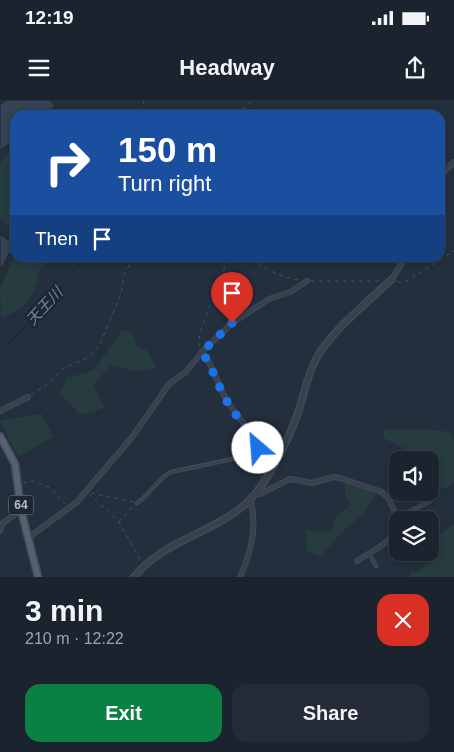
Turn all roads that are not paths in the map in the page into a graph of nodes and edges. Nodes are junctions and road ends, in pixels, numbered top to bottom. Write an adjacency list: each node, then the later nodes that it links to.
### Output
1 (454, 162): 2 (street)
2 (445, 171)
3 (403, 262): 4 (street)
4 (392, 279): 11 (street)
5 (307, 282): 6 (street)
6 (202, 352): 10 (street); 20 (street)
7 (28, 397): 8 (street)
8 (0, 410)
9 (0, 436): 16 (main road, 64)
10 (258, 448): 11 (street); 15 (lane)
11 (272, 466): 12 (street)
12 (256, 492): 13 (street); 17 (street)
13 (250, 499): 26 (street); 27 (street)
14 (429, 502): 18 (lane)
15 (137, 503)
16 (21, 510): 19 (street); 20 (main road, 64)
17 (395, 511)
18 (413, 511)
19 (0, 531)
20 (28, 538): 25 (main road, 64)
21 (389, 539): 22 (street)
22 (369, 553): 23 (street); 24 (lane)
23 (356, 561)
24 (376, 566)
25 (38, 577)
26 (134, 577)
27 (240, 577)

